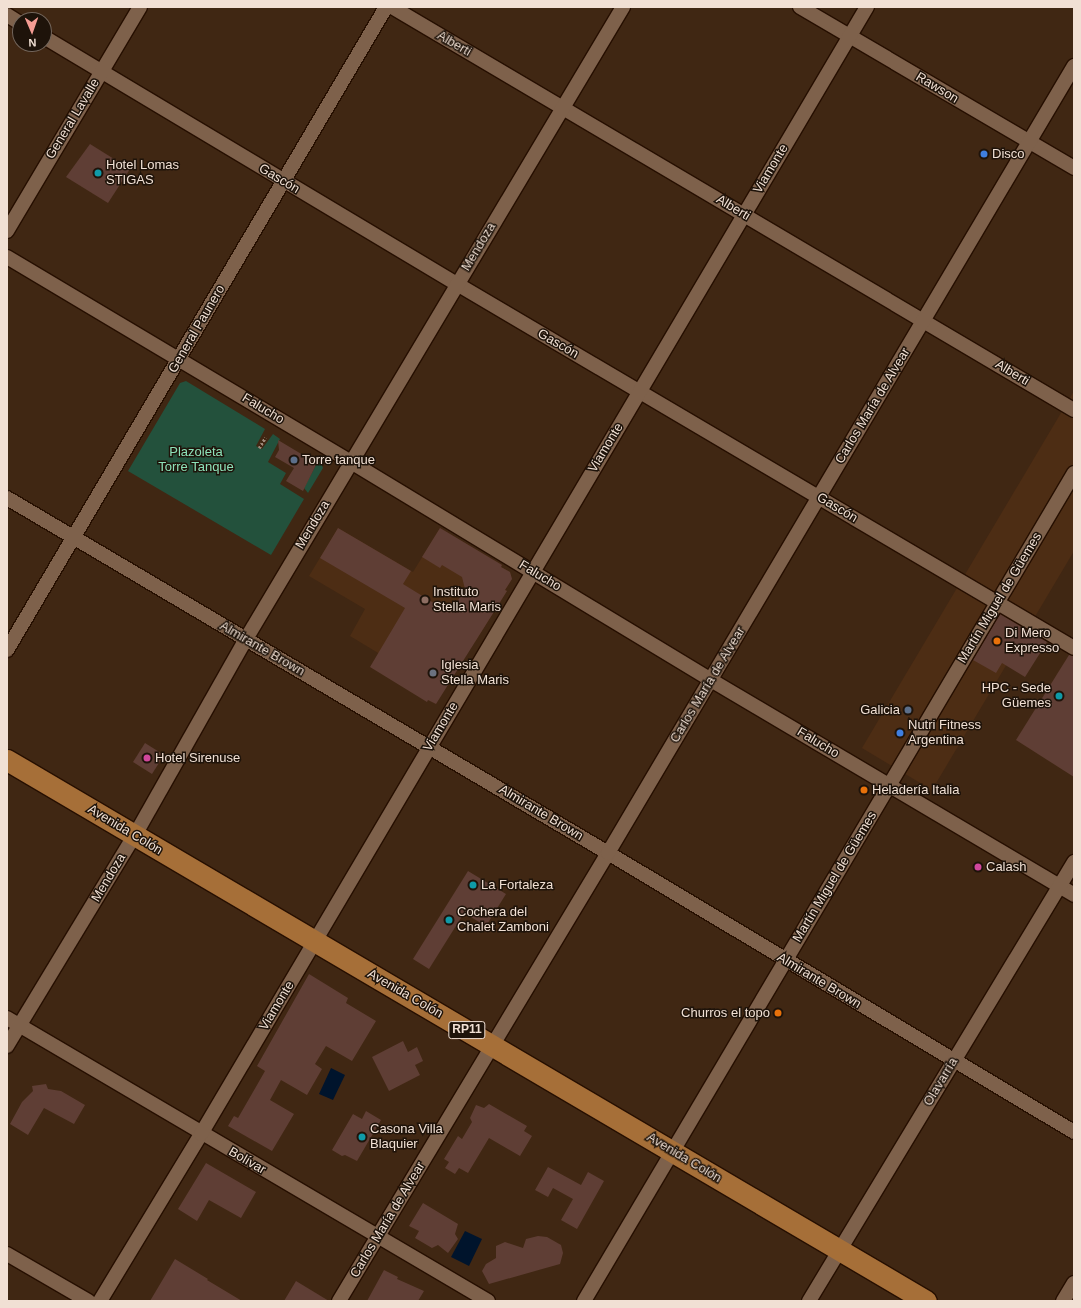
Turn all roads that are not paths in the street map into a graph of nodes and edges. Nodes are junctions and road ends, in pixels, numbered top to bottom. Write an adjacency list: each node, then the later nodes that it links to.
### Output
1 (140, 7): 10 (street, General Lavalle)
2 (386, 7): 14 (street, General Paunero)
3 (392, 7): 11 (street, Alberti)
4 (624, 7): 11 (street, Mendoza)
5 (800, 7): 7 (street, Rawson)
6 (867, 7): 7 (street, Viamonte)
7 (850, 36): 12 (street, Rawson); 15 (street, Viamonte)
8 (52, 42): 10 (street, Gascón)
9 (1074, 66): 12 (street, Carlos María de Alvear)
10 (102, 72): 14 (street, Gascón); 16 (street, General Lavalle)
11 (564, 108): 15 (street, Alberti); 18 (street, Mendoza)
12 (1029, 142): 13 (street, Rawson); 19 (street, Carlos María de Alvear)
13 (1074, 168)
14 (284, 181): 18 (street, Gascón); 20 (street, General Paunero)
15 (744, 215): 19 (street, Alberti); 21 (street, Viamonte)
16 (7, 231)
17 (7, 257): 20 (street, Falucho)
18 (457, 284): 21 (street, Gascón); 23 (street, Mendoza)
19 (924, 321): 22 (street, Alberti); 26 (street, Carlos María de Alvear)
20 (179, 359): 23 (street, Falucho); 27 (street, General Paunero)
21 (640, 392): 26 (street, Gascón); 28 (street, Viamonte)
22 (1074, 410)
23 (351, 462): 28 (street, Falucho); 30 (street, Mendoza)
24 (1074, 473): 29 (street, Martín Miguel de Güemes)
25 (7, 498): 27 (street, Almirante Brown)
26 (819, 498): 29 (street, Gascón); 33 (street, Carlos María de Alvear)
27 (73, 538): 30 (street, Almirante Brown); 32 (street, General Paunero)
28 (533, 572): 33 (street, Falucho); 34 (street, Viamonte)
29 (998, 603): 31 (street, Gascón); 36 (street, Martín Miguel de Güemes)
30 (246, 639): 34 (street, Almirante Brown); 37 (street, Mendoza)
31 (1074, 648)
32 (7, 650)
33 (711, 680): 36 (street, Falucho); 38 (street, Carlos María de Alvear)
34 (429, 747): 38 (street, Almirante Brown); 42 (street, Viamonte)
35 (7, 760): 37 (main road, Avenida Colón / RP11)
36 (889, 785): 40 (street, Falucho); 43 (street, Martín Miguel de Güemes)
37 (135, 835): 42 (main road, Avenida Colón / RP11); 44 (street, Mendoza)
38 (608, 853): 43 (street, Almirante Brown); 45 (street, Carlos María de Alvear)
39 (1074, 862): 40 (street, Olavarría)
40 (1060, 886): 41 (street, Falucho); 47 (street, Olavarría)
41 (1074, 895)
42 (315, 941): 45 (main road, Avenida Colón / RP11); 49 (street, Viamonte)
43 (785, 960): 47 (street, Almirante Brown); 50 (street, Martín Miguel de Güemes)
44 (13, 1022): 46 (street, Mendoza); 49 (street, Bolívar)
45 (493, 1045): 50 (main road, Avenida Colón / RP11); 51 (street, Carlos María de Alvear)
46 (7, 1046)
47 (954, 1061): 48 (street, Almirante Brown); 52 (street, Olavarría)
48 (1074, 1132)
49 (201, 1134): 51 (street, Bolívar); 56 (street, Viamonte)
50 (672, 1151): 52 (main road, Avenida Colón / RP11); 59 (street, Martín Miguel de Güemes)
51 (378, 1237): 57 (street, Carlos María de Alvear); 58 (street, Bolívar)
52 (840, 1250): 60 (street, Olavarría); 61 (main road, Avenida Colón / RP11)
53 (7, 1254): 55 (street)
54 (1074, 1284): 62 (street)
55 (88, 1301)
56 (100, 1301)
57 (339, 1301)
58 (488, 1301)
59 (584, 1301)
60 (809, 1301)
61 (926, 1301)
62 (1063, 1301)

